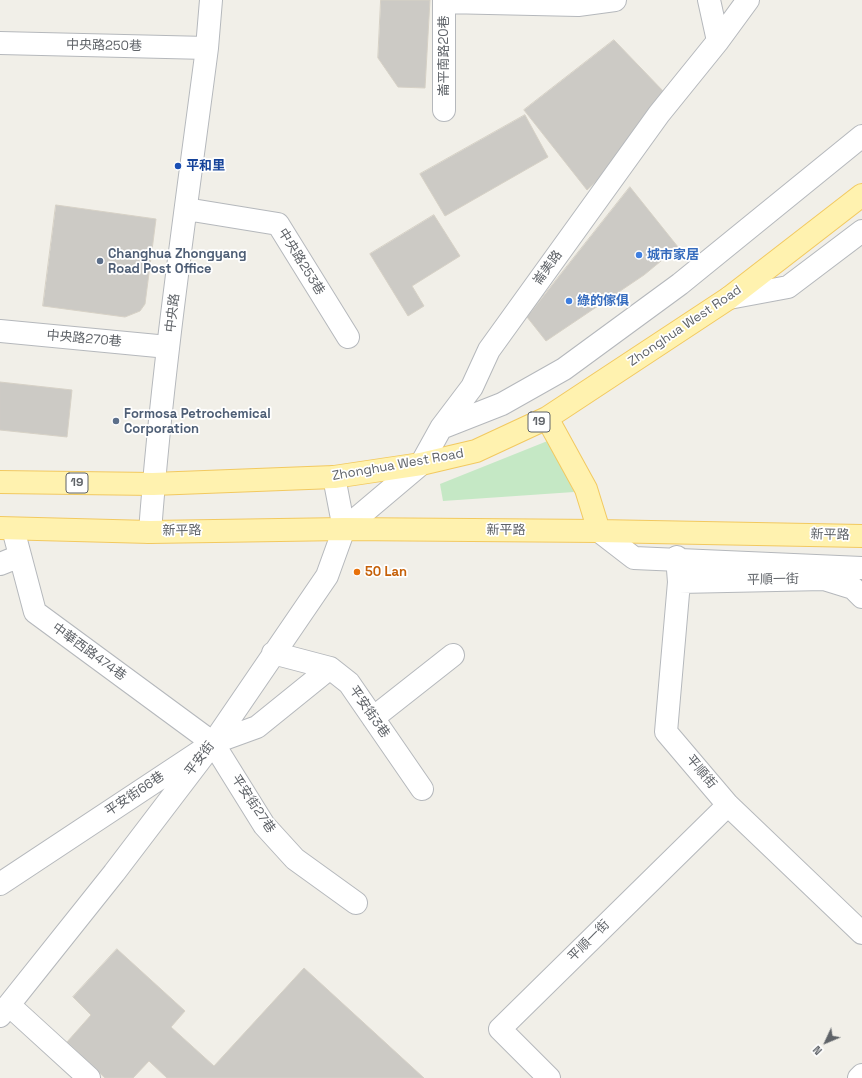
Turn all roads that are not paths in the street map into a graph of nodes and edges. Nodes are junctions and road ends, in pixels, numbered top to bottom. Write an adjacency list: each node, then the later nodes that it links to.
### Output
1 (212, 0): 8 (street, 中央路)
2 (615, 0): 5 (street, 崙平南路20巷)
3 (709, 0): 6 (street)
4 (748, 0): 6 (street, 崙美路)
5 (444, 1): 9 (street, 崙平南路20巷)
6 (718, 41): 19 (street, 崙美路)
7 (0, 43): 8 (street, 中央路250巷)
8 (207, 48): 12 (street, 中央路)
9 (444, 110)
10 (862, 136): 19 (street)
11 (862, 195): 14 (main road, Zhonghua West Road / 19)
12 (186, 209): 16 (street, 中央路253巷); 17 (street, 中央路)
13 (862, 231): 14 (street)
14 (729, 298): 18 (main road, Zhonghua West Road / 19)
15 (0, 331): 17 (street, 中央路270巷)
16 (348, 337)
17 (168, 347): 23 (street, 中央路)
18 (547, 418): 20 (main road, Zhonghua West Road / 19); 26 (main road)
19 (442, 428): 20 (street, 崙美路)
20 (421, 464): 21 (main road, Zhonghua West Road / 19); 25 (street, 崙美路)
21 (334, 477): 23 (main road, Zhonghua West Road / 19); 25 (street)
22 (0, 482): 23 (main road, Zhonghua West Road / 19)
23 (153, 484): 27 (street, 中央路)
24 (6, 529): 27 (main road); 29 (street, 中華西路474巷)
25 (344, 529): 26 (main road, 新平路); 27 (main road, 新平路); 35 (street, 平安街)
26 (599, 531): 28 (main road, 新平路); 30 (street)
27 (150, 532)
28 (862, 536)
29 (20, 556): 31 (street); 39 (street, 中華西路474巷)
30 (677, 558): 32 (street); 33 (street, 平順街)
31 (0, 564)
32 (862, 568)
33 (679, 582): 34 (street, 平順一街); 41 (street, 平順街)
34 (862, 598)
35 (273, 653): 37 (street, 平安街3巷); 39 (street, 平安街)
36 (453, 655): 38 (street)
37 (330, 668): 38 (street, 平安街3巷); 39 (street, 平安街66巷)
38 (373, 718): 40 (street, 平安街3巷)
39 (213, 743): 42 (street, 平安街66巷); 43 (street, 平安街27巷); 45 (street, 平安街)
40 (422, 789)
41 (728, 804): 44 (street, 平順街); 48 (street, 平順一街)
42 (0, 884)
43 (356, 903)
44 (862, 933)
45 (5, 1011): 47 (street)
46 (862, 1075): 49 (street)
47 (89, 1078)
48 (549, 1078)
49 (859, 1078)

